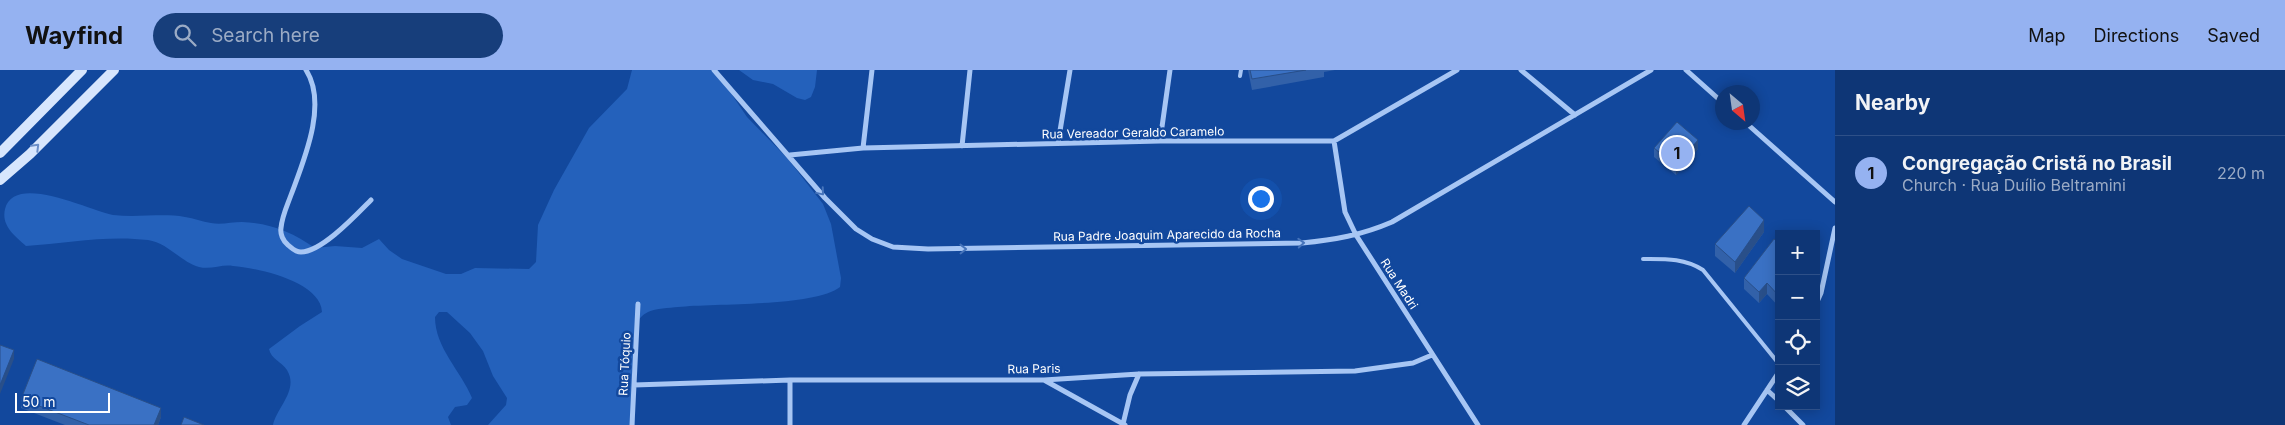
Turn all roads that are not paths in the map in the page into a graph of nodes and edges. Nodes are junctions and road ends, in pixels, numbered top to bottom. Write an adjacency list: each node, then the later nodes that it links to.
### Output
1 (82, 70): 23 (main road)
2 (114, 70): 25 (main road, one-way to 2)
3 (306, 70): 26 (street)
4 (714, 70): 24 (street, Rua Padre Joaquim Aparecido da Rocha)
5 (872, 70): 22 (street)
6 (970, 70): 21 (street)
7 (1070, 70): 20 (street)
8 (1170, 70): 18 (street)
9 (1241, 70): 14 (lane)
10 (1457, 70): 19 (street, Rua Vereador Geraldo Caramelo)
11 (1521, 70): 16 (street)
12 (1651, 70): 16 (street, Rua Padre Joaquim Aparecido da Rocha)
13 (1686, 70): 15 (street)
14 (1240, 76)
15 (1715, 96)
16 (1575, 115): 29 (street, Rua Padre Joaquim Aparecido da Rocha)
17 (1754, 130): 27 (street)
18 (1160, 141): 19 (street, Rua Vereador Geraldo Caramelo); 20 (street, Rua Vereador Geraldo Caramelo)
19 (1334, 141): 29 (street, Rua Madri)
20 (1058, 144): 21 (street, Rua Vereador Geraldo Caramelo)
21 (962, 146): 22 (street, Rua Vereador Geraldo Caramelo)
22 (862, 148): 24 (street, Rua Vereador Geraldo Caramelo)
23 (0, 153)
24 (790, 155): 29 (street, Rua Padre Joaquim Aparecido da Rocha, one-way to 29)
25 (0, 180)
26 (371, 200)
27 (1835, 202)
28 (1835, 228): 31 (street)
29 (1356, 235): 33 (street, Rua Madri)
30 (1643, 259): 34 (lane)
31 (1820, 295)
32 (638, 304): 39 (street, Rua Tóquio)
33 (1432, 355): 35 (street, Rua Paris); 46 (street, Rua Madri)
34 (1775, 359)
35 (1140, 374): 38 (street, Rua Paris); 45 (street)
36 (1775, 378): 40 (street)
37 (790, 380): 38 (street, Rua Paris); 39 (street, Rua Paris); 44 (street)
38 (1044, 380): 45 (street)
39 (634, 385): 43 (street, Rua Tóquio)
40 (1767, 390): 41 (street); 47 (street)
41 (1775, 397)
42 (1788, 410): 48 (street)
43 (632, 425)
44 (790, 425)
45 (1124, 425)
46 (1478, 425)
47 (1744, 425)
48 (1802, 425)

